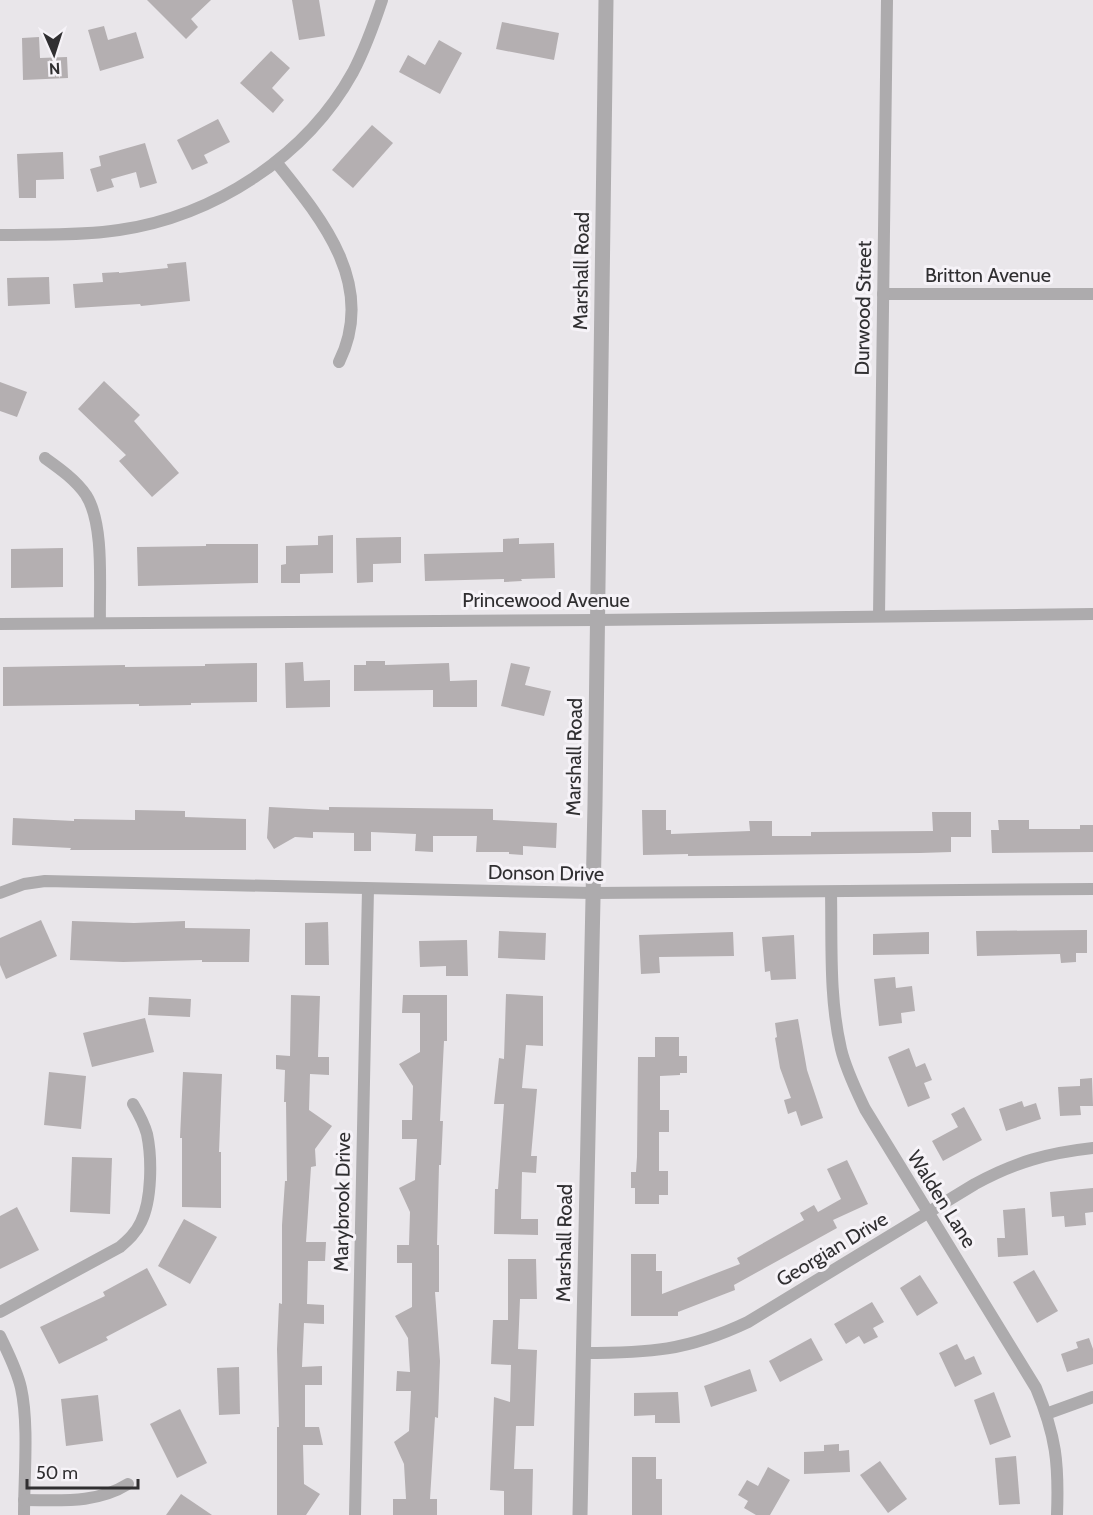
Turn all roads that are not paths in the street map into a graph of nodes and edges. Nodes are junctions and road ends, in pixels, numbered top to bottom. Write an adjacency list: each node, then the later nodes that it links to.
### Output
1 (382, 0): 4 (street)
2 (606, 0): 12 (street, Marshall Road)
3 (887, 0): 6 (street, Durwood Street)
4 (276, 162): 5 (street); 8 (street)
5 (0, 235)
6 (883, 294): 7 (street, Britton Avenue); 11 (street, Durwood Street)
7 (1093, 294)
8 (339, 362)
9 (45, 458): 13 (street)
10 (1093, 614): 11 (street, Princewood Avenue)
11 (879, 616): 12 (street, Princewood Avenue)
12 (597, 620): 13 (street, Princewood Avenue); 19 (street, Marshall Road)
13 (100, 623): 14 (street, Princewood Avenue)
14 (0, 624)
15 (368, 889): 17 (street, Donson Drive); 19 (street, Donson Drive); 31 (street, Marybrook Drive)
16 (1093, 889): 18 (street, Donson Drive)
17 (0, 892)
18 (831, 892): 19 (street, Donson Drive); 22 (street, Walden Lane)
19 (592, 893): 25 (street, Marshall Road)
20 (133, 1104): 23 (street)
21 (1093, 1148): 22 (street, Georgian Drive)
22 (927, 1214): 25 (street, Georgian Drive); 27 (street, Walden Lane)
23 (0, 1312)
24 (0, 1336): 29 (street)
25 (583, 1353): 32 (street, Marshall Road)
26 (1093, 1397): 27 (street)
27 (1047, 1413): 33 (street, Walden Lane)
28 (128, 1484): 29 (street)
29 (24, 1500): 30 (street)
30 (24, 1515)
31 (355, 1515)
32 (580, 1515)
33 (1057, 1515)

